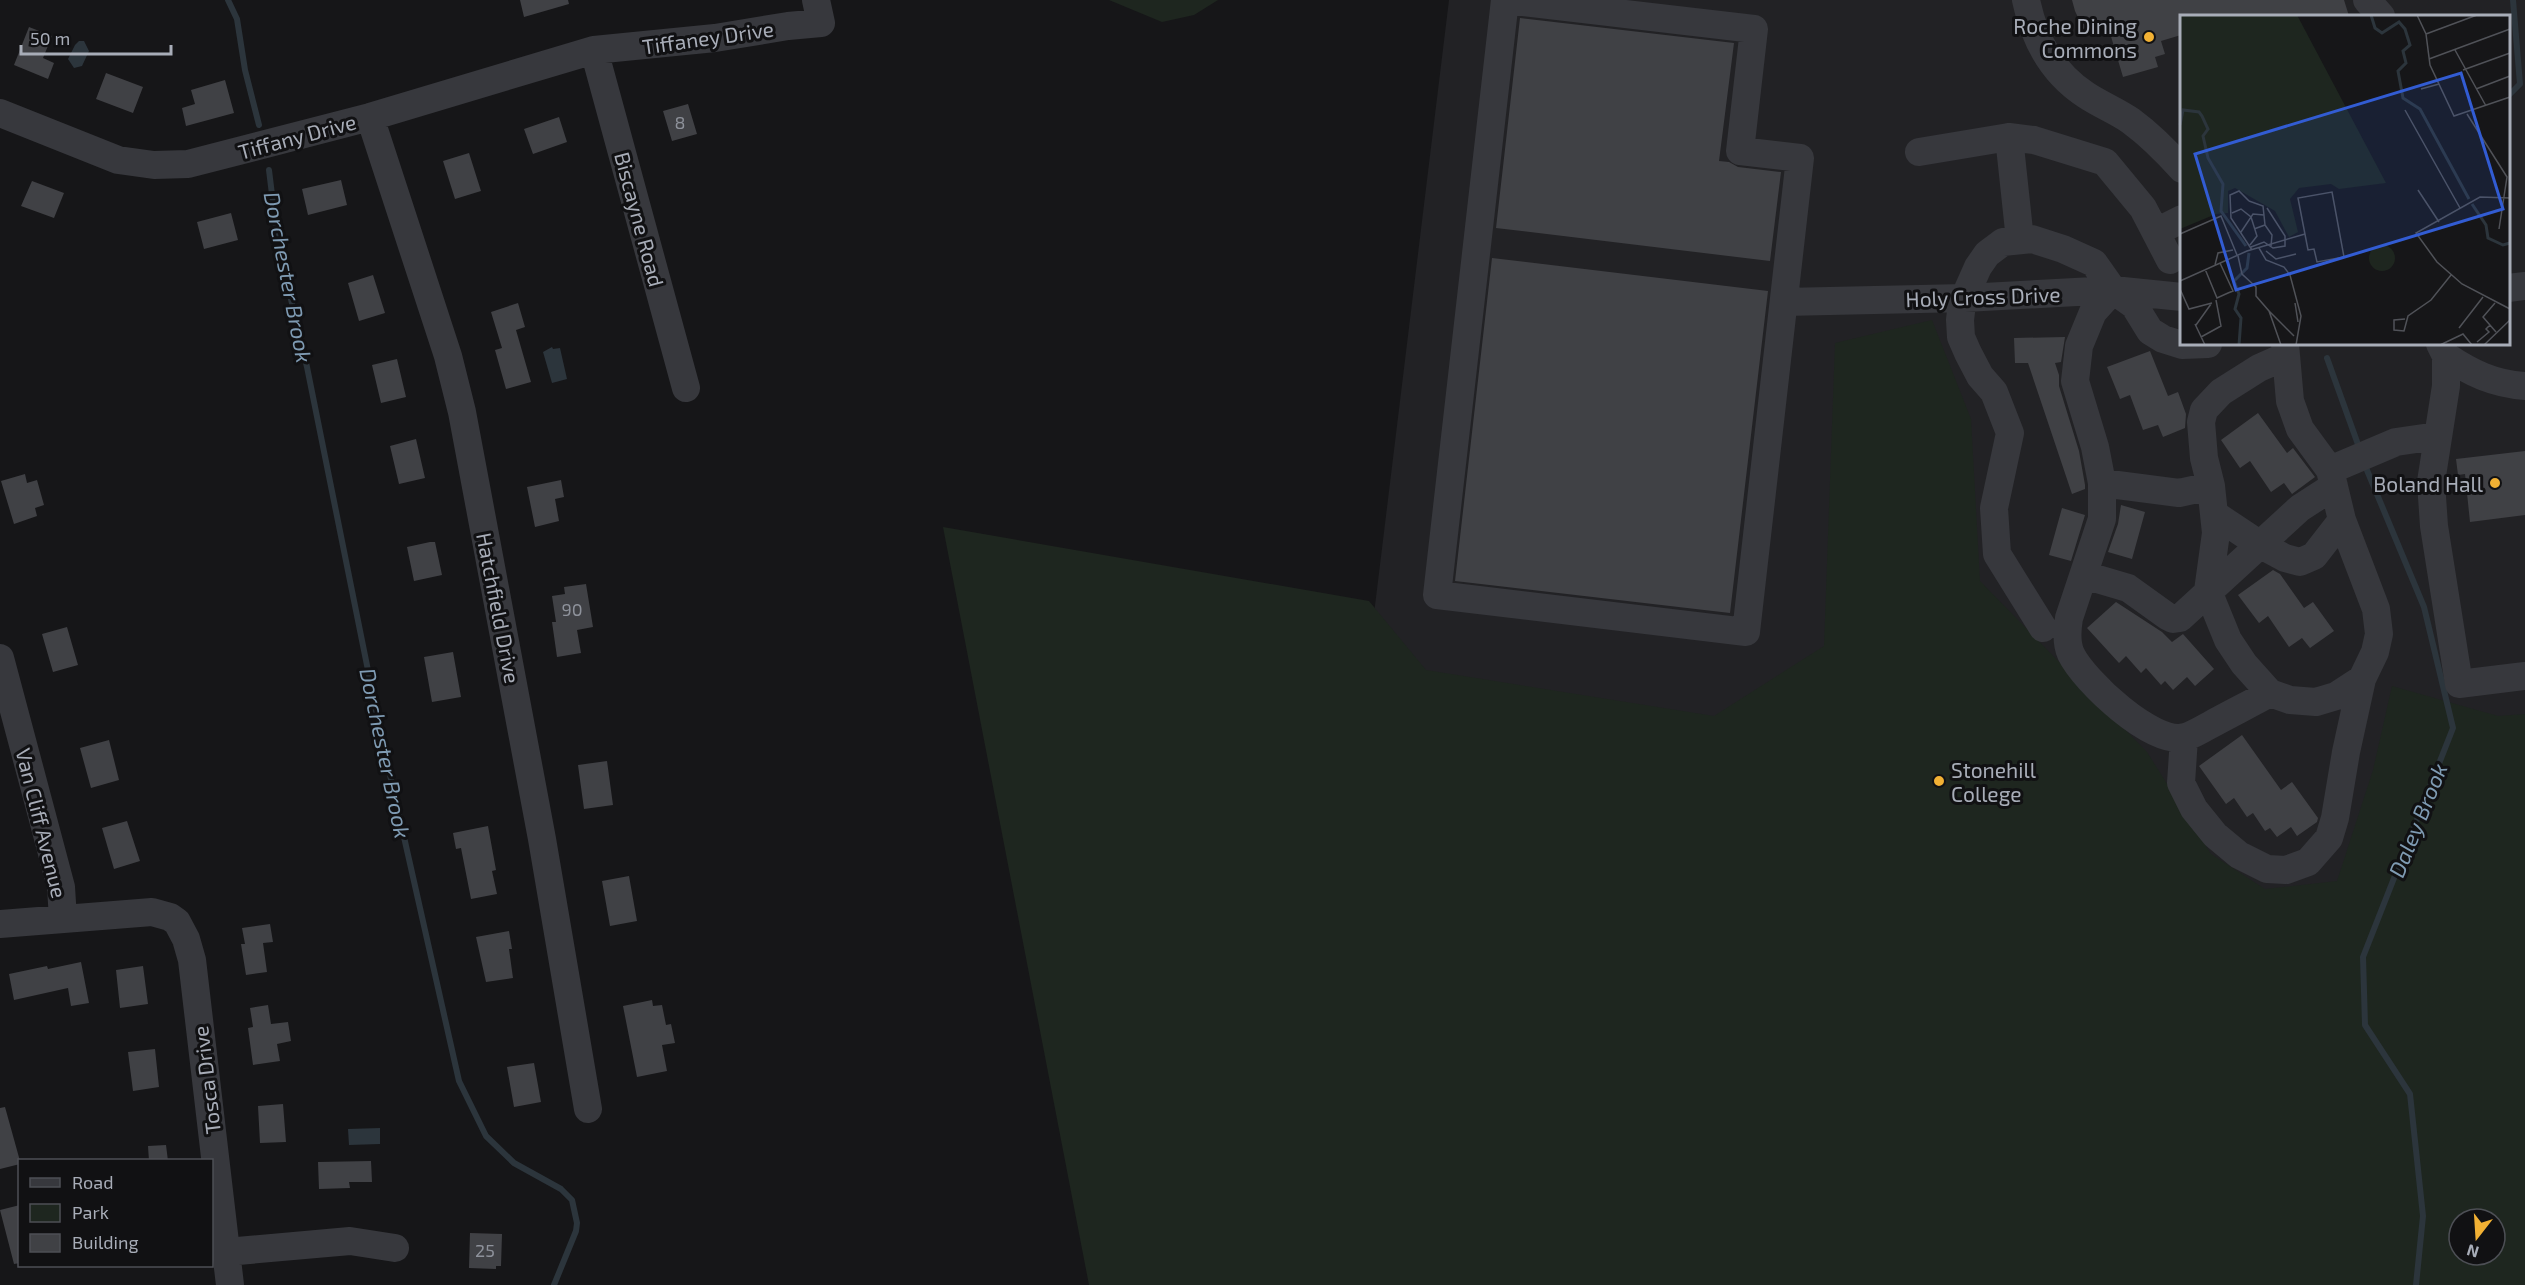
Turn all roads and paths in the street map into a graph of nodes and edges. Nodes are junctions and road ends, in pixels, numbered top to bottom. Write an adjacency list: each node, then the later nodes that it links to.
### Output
1 (1505, 0): 21 (street); 21 (street)
2 (2026, 0): 11 (street)
3 (2367, 0): 5 (street)
4 (818, 12): 6 (street, Tiffaney Drive)
5 (2380, 15)
6 (594, 50): 8 (street, Tiffany Drive); 26 (street, Biscayne Road)
7 (0, 113): 8 (street, Tiffany Drive)
8 (370, 117): 43 (street, Hatchfield Drive)
9 (2009, 137): 10 (street); 13 (street); 14 (street)
10 (1919, 152)
11 (2180, 168)
12 (2180, 220): 13 (street)
13 (2156, 232): 15 (street)
14 (2020, 240): 18 (street); 20 (street)
15 (2170, 260)
16 (2525, 286): 17 (street)
17 (2510, 288)
18 (2113, 290): 19 (street, Holy Cross Drive); 20 (street, Holy Cross Drive); 22 (street); 29 (street)
19 (2180, 297)
20 (1965, 298): 21 (street, Holy Cross Drive); 35 (street)
21 (1784, 302)
22 (2180, 344)
23 (2286, 350): 28 (street); 30 (street)
24 (2443, 350): 25 (street); 27 (street)
25 (2525, 386)
26 (686, 388)
27 (2437, 436): 28 (street); 37 (street)
28 (2346, 468): 31 (street); 32 (street)
29 (2102, 483): 30 (street); 33 (street)
30 (2213, 500): 32 (street); 34 (street)
31 (2342, 520): 32 (street); 38 (street)
32 (2259, 544): 34 (street)
33 (2084, 575): 34 (street); 40 (street)
34 (2208, 591): 39 (street)
35 (2043, 628)
36 (0, 658): 41 (street, Van Cliff Avenue)
37 (2525, 676)
38 (2362, 678): 39 (street); 40 (street)
39 (2270, 693): 40 (street)
40 (2184, 738)
41 (63, 919): 42 (street); 45 (street, Tosca Drive)
42 (0, 924)
43 (588, 1109)
44 (395, 1248): 45 (street)
45 (226, 1252): 46 (street, Tosca Drive)
46 (230, 1285)

